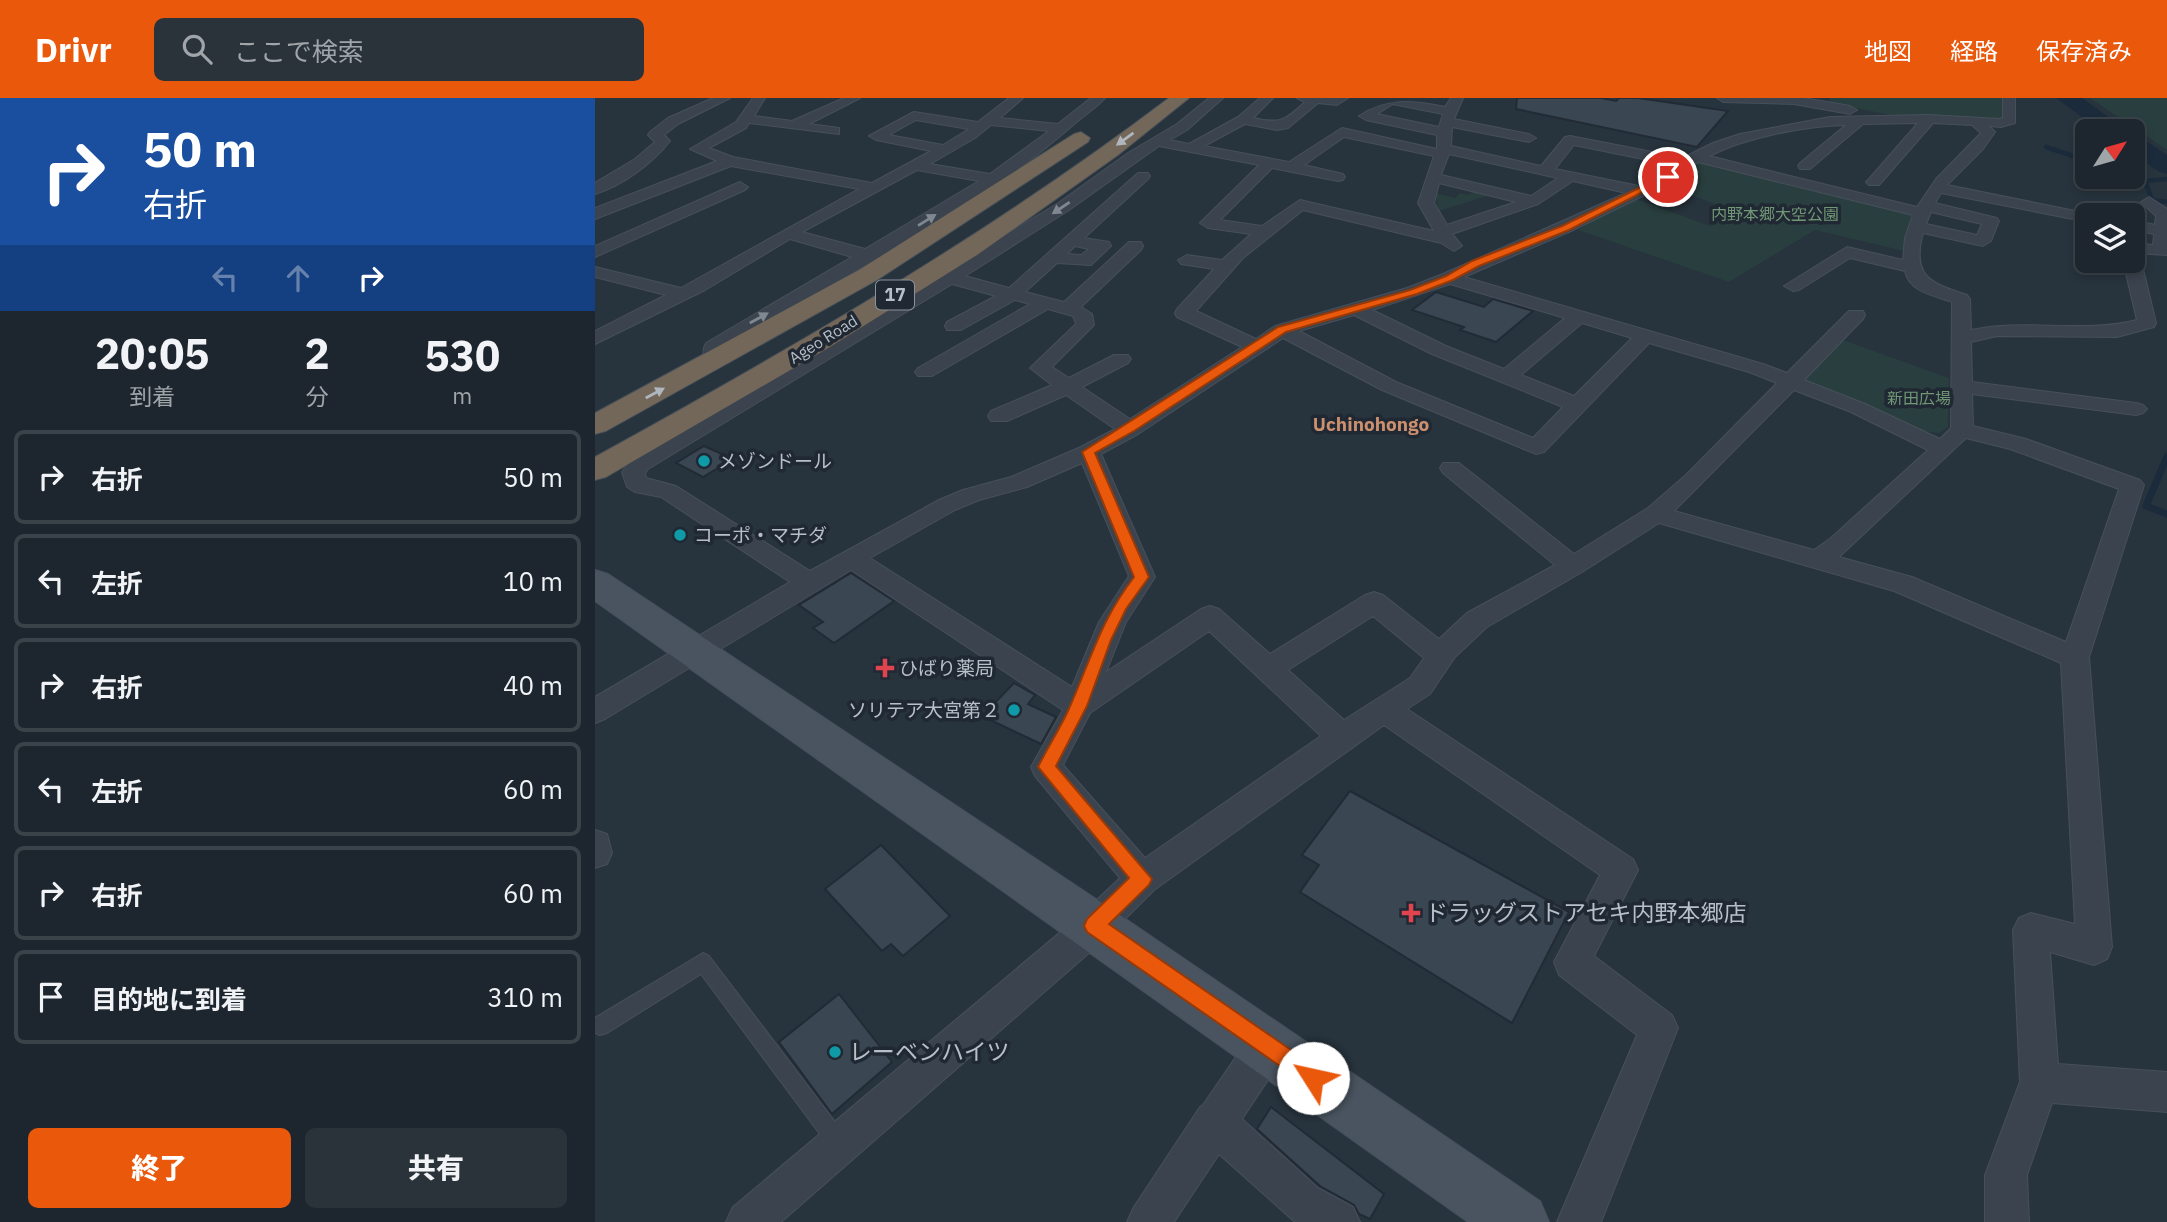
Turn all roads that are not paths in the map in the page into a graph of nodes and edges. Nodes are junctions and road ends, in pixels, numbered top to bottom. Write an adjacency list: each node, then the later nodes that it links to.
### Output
1 (724, 98): 53 (street)
2 (759, 98): 17 (street)
3 (854, 98): 25 (street)
4 (1006, 98): 5 (street)
5 (1016, 98): 24 (street)
6 (1098, 98): 26 (street)
7 (1180, 98): 109 (highway, Ageo Road / 17, one-way to 109)
8 (1217, 98): 29 (street)
9 (1267, 98): 20 (street)
10 (1342, 98): 15 (street)
11 (1457, 98): 22 (street)
12 (1723, 98): 13 (street)
13 (1767, 98): 18 (street)
14 (2010, 98): 23 (street)
15 (1309, 99): 20 (street)
16 (1118, 112): 108 (highway, Ageo Road / 17)
17 (745, 119): 25 (street); 37 (street)
18 (1901, 119): 19 (street); 21 (street)
19 (1930, 119): 23 (street); 50 (street)
20 (1243, 120): 31 (street)
21 (1859, 121): 30 (street); 43 (street)
22 (1448, 122): 22 (street); 28 (street); 33 (street)
23 (1977, 122): 60 (street)
24 (984, 124): 26 (street); 32 (street); 32 (street)
25 (795, 125): 27 (street)
26 (1058, 128): 48 (street)
27 (834, 131)
28 (1529, 138)
29 (1158, 142): 31 (street); 88 (street, one-way to 88)
30 (1718, 146): 35 (street); 36 (street)
31 (1191, 148): 38 (street)
32 (945, 150): 39 (street)
33 (1443, 151): 40 (street); 41 (street); 47 (street)
34 (1625, 151): 36 (street); 41 (street); 49 (street)
35 (1743, 152)
36 (1691, 160): 54 (street); 60 (street)
37 (730, 161): 52 (street); 61 (street)
38 (1269, 163): 40 (street); 68 (street)
39 (917, 166): 48 (street); 52 (street)
40 (1292, 167): 42 (street)
41 (1544, 171): 45 (street)
42 (1316, 172): 46 (street); 55 (street)
43 (1828, 172)
44 (1143, 176): 75 (street)
45 (1571, 176): 49 (street); 58 (street)
46 (1338, 177)
47 (1433, 177): 58 (street); 73 (street)
48 (991, 179): 80 (street, one-way to 48)
49 (1592, 181): 54 (street)
50 (1874, 182)
51 (740, 187): 62 (street)
52 (876, 188): 70 (street)
53 (595, 189)
54 (1639, 191): 84 (street)
55 (1298, 194): 64 (street); 68 (street)
56 (595, 201): 61 (street)
57 (1363, 201): 64 (street)
58 (1533, 201): 73 (street)
59 (2150, 202): 69 (street)
60 (1926, 204): 65 (street); 86 (street)
61 (616, 206): 63 (street)
62 (687, 211): 66 (street); 74 (street)
63 (595, 214)
64 (1345, 215): 73 (street)
65 (2075, 216)
66 (711, 219)
67 (2145, 227): 69 (street)
68 (1265, 231): 76 (street)
69 (2163, 231): 78 (street)
70 (788, 233): 80 (street); 91 (street)
71 (595, 235): 74 (street)
72 (1201, 235): 76 (street)
73 (1445, 236): 84 (street)
74 (621, 241): 79 (street)
75 (1072, 241): 81 (street); 81 (street)
76 (1251, 243): 85 (street)
77 (1135, 246): 95 (street)
78 (2145, 249)
79 (595, 253)
80 (869, 256): 108 (street, one-way to 80)
81 (1053, 258): 92 (street)
82 (1187, 260): 85 (street)
83 (618, 261): 91 (street)
84 (1475, 264): 89 (street)
85 (1226, 266): 106 (street)
86 (1913, 268): 90 (street); 104 (street)
87 (2135, 273): 99 (street)
88 (950, 278): 92 (street); 105 (street)
89 (1449, 278): 94 (street); 97 (street)
90 (1793, 286)
91 (683, 294): 103 (street)
92 (1013, 294): 93 (street); 98 (street)
93 (1046, 303): 95 (street); 110 (street)
94 (1354, 308): 100 (street); 111 (street)
95 (1068, 309): 113 (street)
96 (1856, 315): 112 (street)
97 (1579, 316): 102 (street); 111 (street)
98 (954, 326)
99 (2133, 327): 101 (street); 104 (street)
100 (1282, 330): 106 (street); 116 (street)
101 (2167, 331)
102 (1645, 336): 112 (street); 116 (street)
103 (595, 338)
104 (1961, 338): 114 (street)
105 (845, 343): 109 (street); 131 (street)
106 (1256, 346): 120 (street)
107 (1121, 359): 113 (street)
108 (714, 361): 119 (highway, Ageo Road / 17, one-way to 108)
109 (776, 368): 126 (highway, Ageo Road / 17)
110 (925, 372)
111 (1507, 377): 116 (street)
112 (1791, 381): 123 (street); 127 (street)
113 (1067, 386): 118 (street); 120 (street)
114 (1962, 387): 115 (street); 121 (street)
115 (2009, 393): 117 (street); 122 (street)
116 (1577, 405)
117 (2136, 409)
118 (999, 416)
119 (595, 425)
120 (1130, 429): 124 (street)
121 (1962, 430): 122 (street); 123 (street)
122 (2018, 444): 135 (street)
123 (1942, 448): 129 (street)
124 (1089, 452): 128 (street); 137 (street)
125 (1451, 468): 130 (street)
126 (595, 470)
127 (1656, 514): 129 (street); 130 (street)
128 (851, 558): 131 (street); 137 (street)
129 (1817, 560): 135 (street)
130 (1573, 566): 134 (street)
131 (809, 582): 133 (street)
132 (595, 583): 133 (street)
133 (695, 652): 139 (street); 144 (street)
134 (1441, 656): 136 (street); 138 (street)
135 (2075, 657): 147 (street)
136 (1268, 669): 137 (street); 140 (street)
137 (1079, 706): 143 (street)
138 (1384, 709): 140 (street); 155 (street)
139 (595, 711)
140 (1342, 737): 143 (street)
141 (595, 845): 142 (street)
142 (595, 853)
143 (1142, 879): 144 (street)
144 (1094, 926): 146 (street); 150 (street)
145 (600, 1026): 150 (lane)
146 (1267, 1046): 149 (street); 154 (street)
147 (2040, 1082): 148 (street); 156 (street)
148 (2167, 1092)
149 (1214, 1121): 152 (street); 153 (street)
150 (839, 1143): 151 (street)
151 (748, 1222)
152 (1149, 1222)
153 (1338, 1222)
154 (1519, 1222)
155 (1579, 1222)
156 (2007, 1222)

